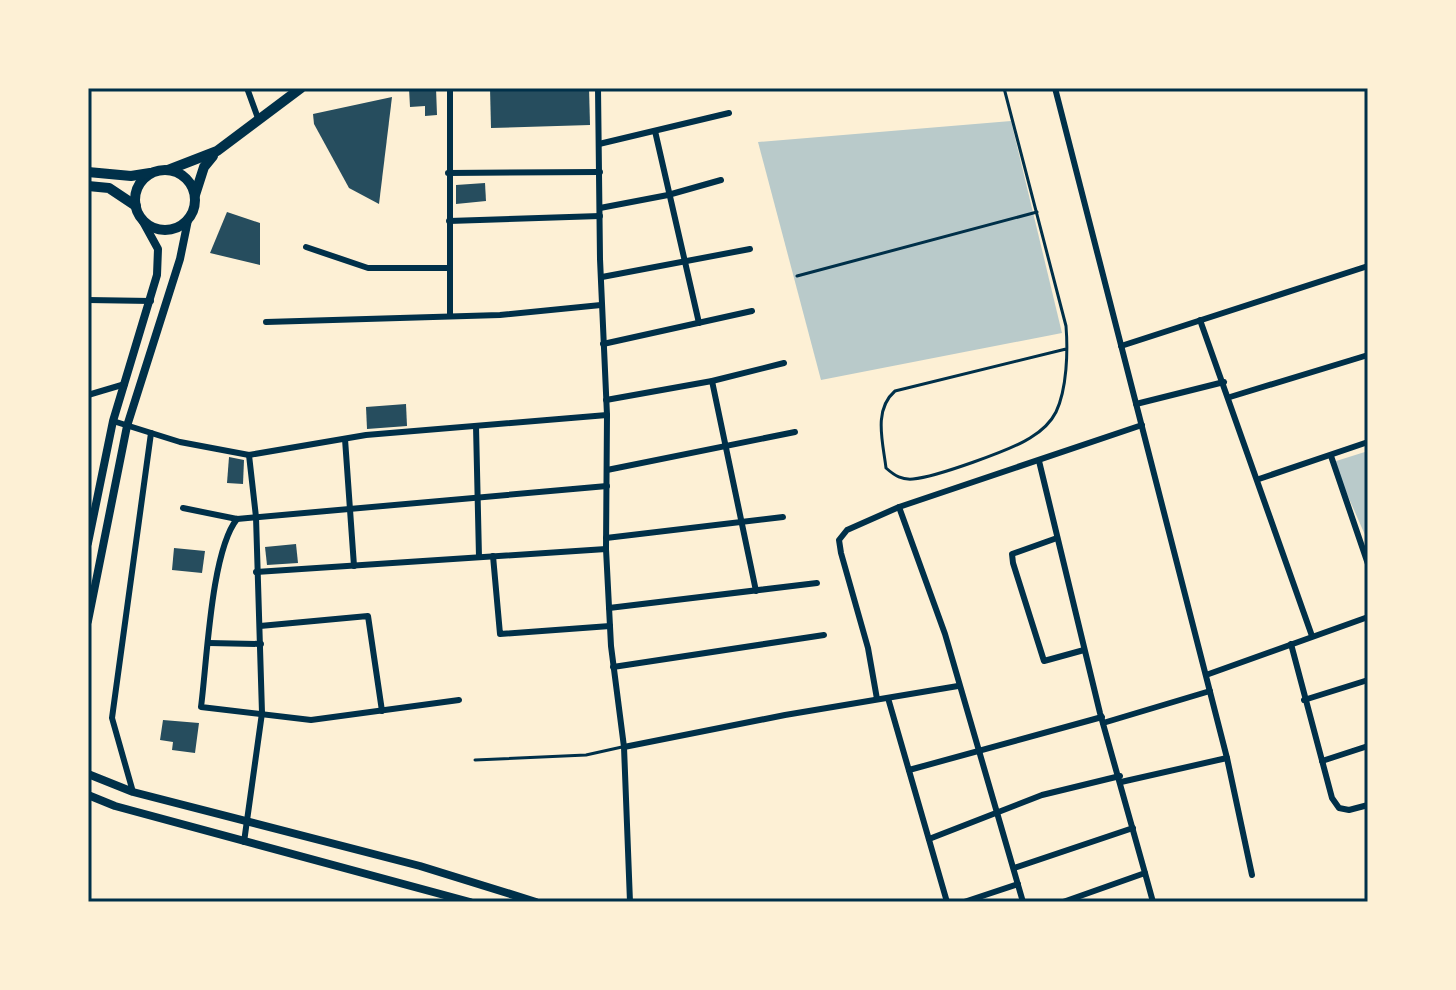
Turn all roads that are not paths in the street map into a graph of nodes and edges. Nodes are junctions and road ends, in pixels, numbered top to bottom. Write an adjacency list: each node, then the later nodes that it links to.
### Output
1 (247, 88): 8 (street)
2 (301, 88): 8 (main road)
3 (450, 88): 16 (street)
4 (598, 88): 10 (street)
5 (1004, 88): 23 (lane)
6 (1055, 88): 43 (street)
7 (729, 113): 9 (street)
8 (259, 121): 11 (main road)
9 (655, 131): 10 (street); 20 (street)
10 (599, 144): 14 (street)
11 (217, 151): 12 (main road); 19 (main road)
12 (166, 170): 15 (main road); 19 (main road)
13 (88, 172): 15 (main road)
14 (600, 172): 16 (street); 22 (street)
15 (153, 173): 21 (main road)
16 (448, 173): 26 (street)
17 (721, 180): 20 (street)
18 (88, 186): 21 (main road)
19 (195, 195): 25 (main road)
20 (668, 195): 22 (street); 29 (street)
21 (136, 206): 24 (main road)
22 (600, 212): 26 (street); 33 (street)
23 (1037, 212): 32 (lane); 44 (lane)
24 (141, 218): 25 (main road); 35 (street)
25 (188, 220): 57 (street)
26 (449, 221): 31 (street)
27 (306, 247): 31 (street)
28 (750, 249): 29 (street)
29 (683, 261): 33 (street); 41 (street)
30 (1368, 266): 39 (street)
31 (449, 268): 38 (street)
32 (797, 276)
33 (602, 277): 36 (street)
34 (88, 300): 35 (street)
35 (151, 301): 49 (street)
36 (601, 305): 38 (street); 42 (street)
37 (752, 311): 41 (street)
38 (450, 316): 40 (street)
39 (1200, 320): 43 (street); 48 (street)
40 (266, 322)
41 (699, 323): 42 (street)
42 (603, 344): 52 (street)
43 (1121, 346): 53 (street)
44 (1066, 349): 44 (lane)
45 (1368, 355): 51 (street)
46 (784, 363): 47 (street)
47 (712, 381): 52 (street); 63 (street)
48 (1224, 382): 51 (street); 53 (street)
49 (125, 384): 50 (street); 55 (street)
50 (88, 395)
51 (1230, 397): 68 (street)
52 (606, 400): 54 (street)
53 (1136, 404): 56 (street)
54 (607, 415): 58 (street); 67 (street)
55 (113, 421): 57 (street); 80 (street)
56 (1142, 425): 66 (street); 101 (street)
57 (127, 426): 60 (street); 91 (street)
58 (476, 426): 61 (street); 70 (street)
59 (795, 432): 63 (street)
60 (151, 433): 64 (street); 121 (street)
61 (345, 439): 64 (street); 73 (street)
62 (1368, 442): 65 (street)
63 (727, 448): 67 (street); 77 (street)
64 (249, 455): 74 (street)
65 (1331, 456): 68 (street); 84 (street)
66 (1039, 461): 71 (street); 79 (street)
67 (607, 470): 69 (street)
68 (1259, 479): 95 (street)
69 (607, 486): 70 (street); 78 (street)
70 (479, 496): 73 (street); 83 (street)
71 (899, 507): 103 (street); 106 (street)
72 (183, 508): 76 (street)
73 (350, 508): 74 (street); 85 (street)
74 (256, 517): 76 (street); 86 (street)
75 (783, 517): 77 (street)
76 (237, 519): 96 (street)
77 (742, 522): 78 (street); 88 (street)
78 (606, 538): 81 (street)
79 (1057, 538): 99 (street); 99 (street)
80 (88, 543)
81 (606, 549): 82 (street); 89 (street)
82 (493, 556): 83 (street); 93 (street)
83 (479, 557): 85 (street)
84 (1368, 564)
85 (354, 566): 86 (street)
86 (256, 572): 92 (street)
87 (817, 583): 88 (street)
88 (756, 591): 89 (street)
89 (609, 608): 93 (street)
90 (1368, 617): 95 (street)
91 (88, 621)
92 (260, 626): 97 (street); 109 (street)
93 (610, 626): 100 (street)
94 (824, 635): 100 (street)
95 (1312, 636): 98 (street)
96 (209, 643): 97 (street); 110 (street)
97 (261, 644): 110 (street)
98 (1291, 644): 101 (street); 108 (street)
99 (1084, 650): 111 (street)
100 (613, 667): 113 (street)
101 (1206, 675): 104 (street)
102 (1368, 680): 108 (street)
103 (958, 686): 105 (street); 114 (street)
104 (1210, 691): 111 (street); 115 (street)
105 (888, 698): 106 (street); 118 (street)
106 (877, 699): 113 (street)
107 (459, 700): 109 (street)
108 (1304, 700): 117 (street)
109 (382, 711): 110 (street)
110 (262, 713): 125 (street)
111 (1102, 720): 114 (street); 120 (street)
112 (1368, 746): 117 (street)
113 (624, 747): 116 (lane); 136 (street)
114 (979, 753): 118 (street); 124 (street)
115 (1227, 758): 120 (street); 131 (street)
116 (475, 760)
117 (1322, 761): 123 (street)
118 (909, 770): 127 (street)
119 (88, 774): 121 (street)
120 (1120, 779): 124 (street); 126 (street)
121 (133, 792): 125 (street)
122 (88, 795): 128 (street)
123 (1368, 805)
124 (997, 813): 127 (street); 129 (street)
125 (246, 822): 128 (street); 135 (street)
126 (1133, 828): 129 (street); 130 (street)
127 (929, 839): 137 (street)
128 (244, 842): 134 (street)
129 (1014, 868): 132 (street)
130 (1145, 873): 133 (street); 142 (street)
131 (1252, 875)
132 (1018, 884): 138 (street); 139 (street)
133 (1093, 891): 140 (street); 141 (street)
134 (470, 902)
135 (536, 902)
136 (630, 902)
137 (947, 902)
138 (964, 902)
139 (1023, 902)
140 (1063, 902)
141 (1096, 902)
142 (1153, 902)

